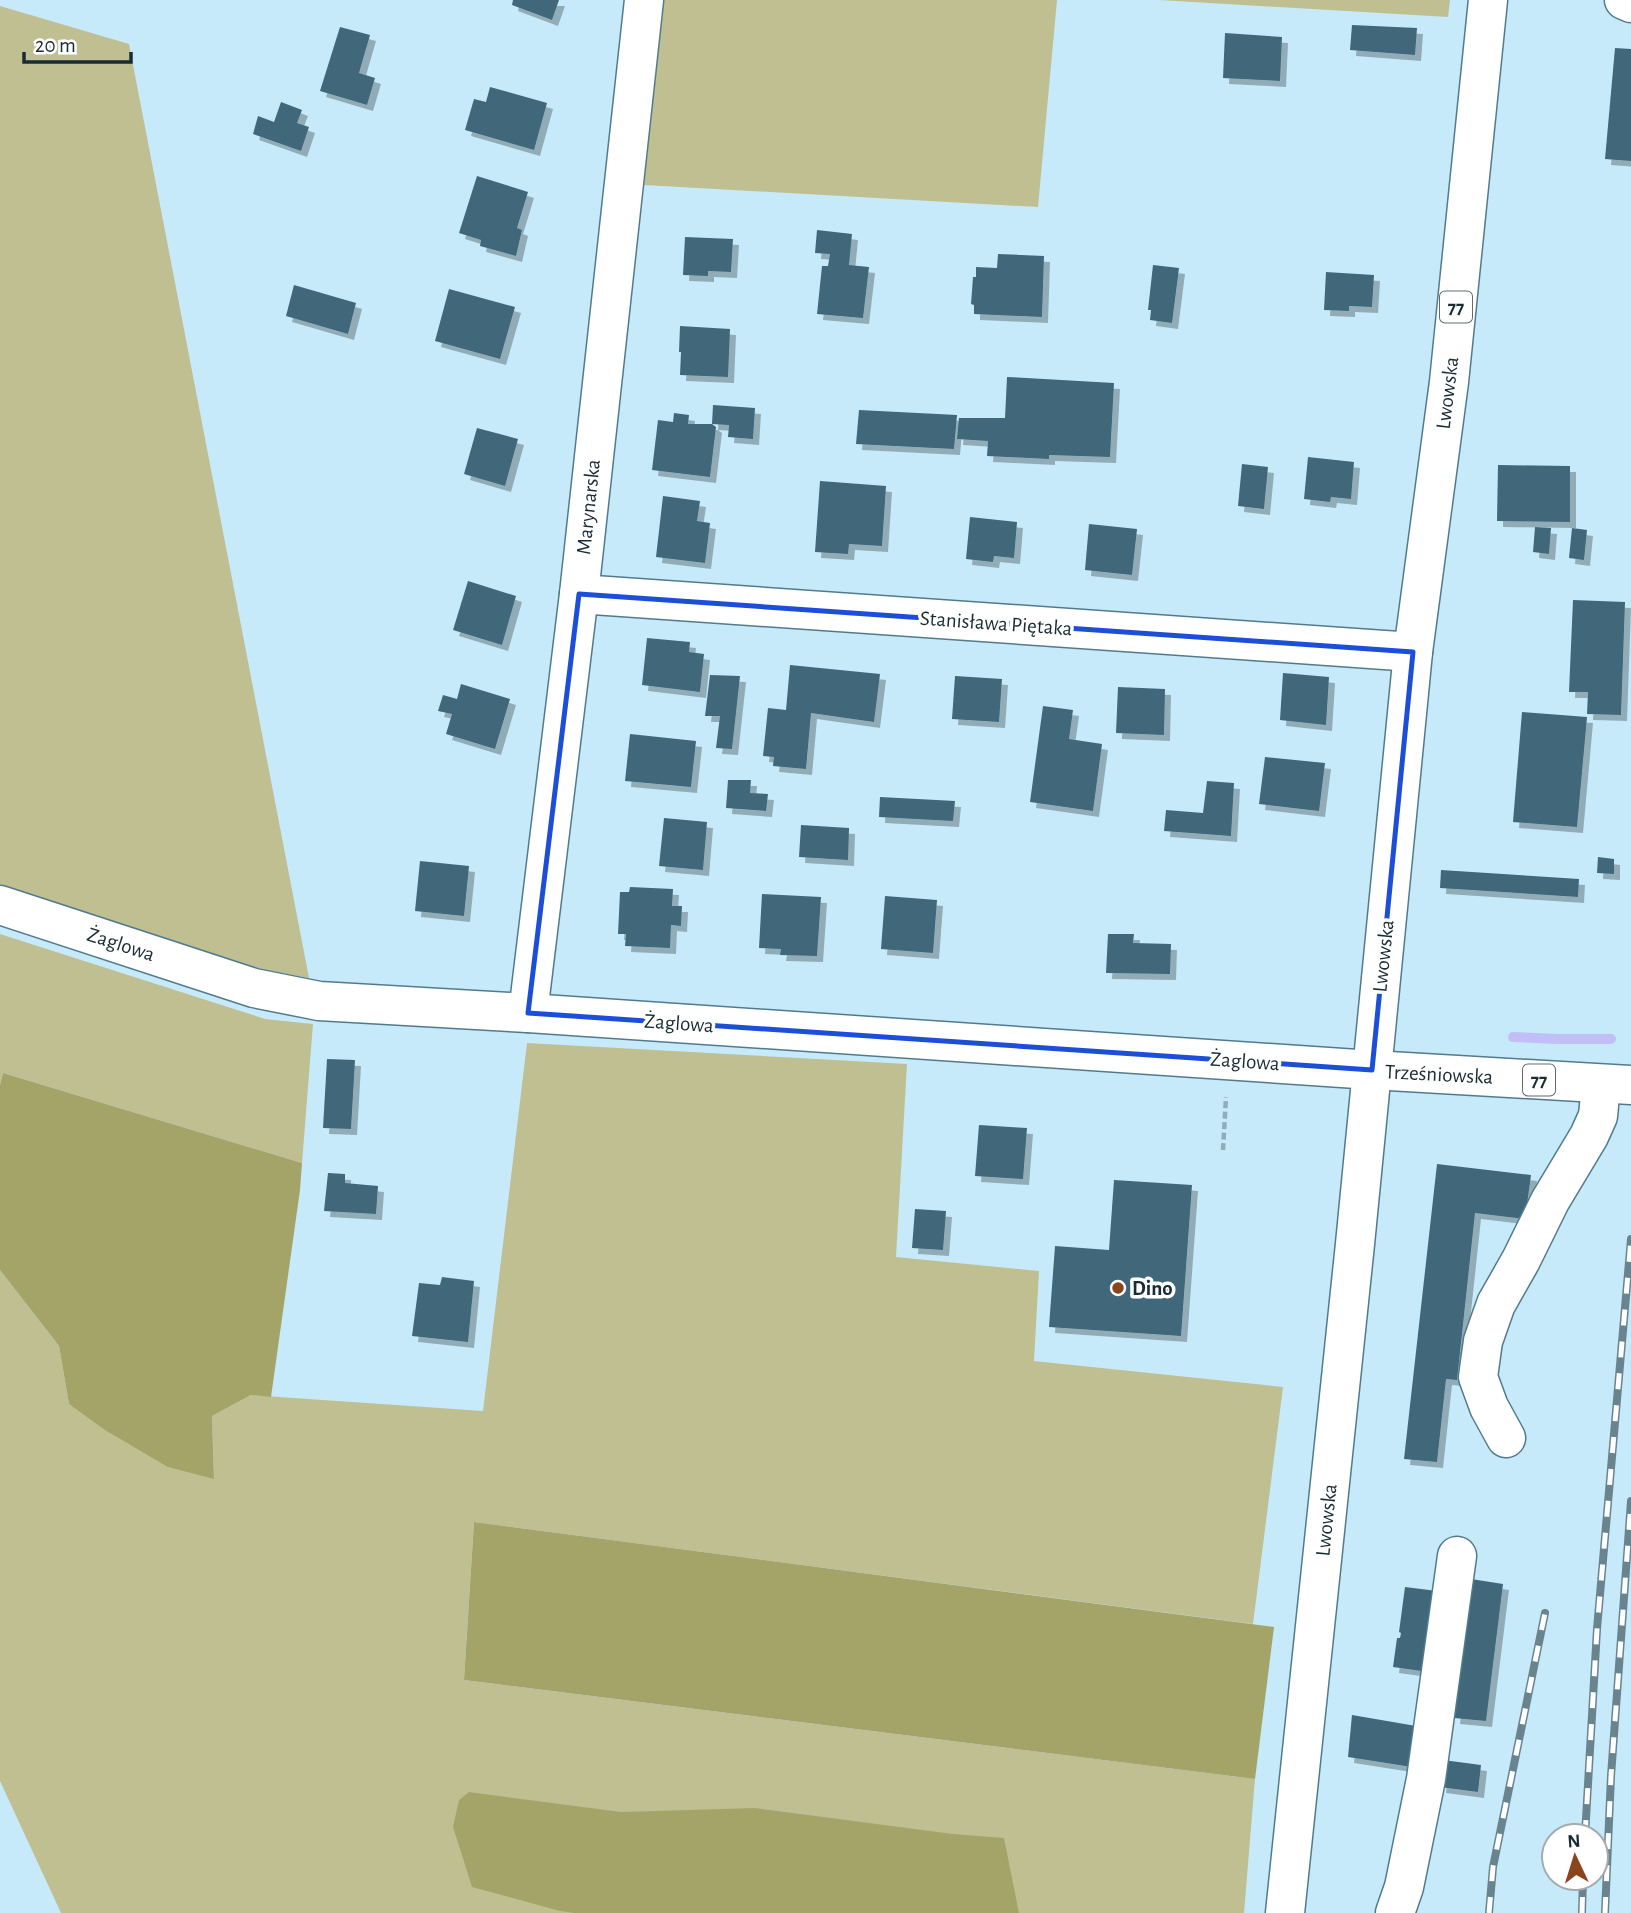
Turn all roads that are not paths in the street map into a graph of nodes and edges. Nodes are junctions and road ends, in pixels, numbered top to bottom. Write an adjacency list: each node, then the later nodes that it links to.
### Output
1 (645, 0): 5 (street, Marynarska)
2 (1488, 0): 6 (street, Lwowska / 77)
3 (1624, 0): 4 (street)
4 (1631, 3)
5 (579, 594): 6 (street, Stanisława Piętaka); 8 (street, Marynarska)
6 (1413, 652): 9 (street, Lwowska / 77)
7 (0, 905): 8 (street, Żaglowa)
8 (528, 1013): 9 (street, Żaglowa)
9 (1372, 1070): 10 (street, Trześniowska / 77); 13 (street, Lwowska)
10 (1616, 1084): 11 (street)
11 (1506, 1438)
12 (1457, 1556): 14 (street)
13 (1285, 1913)
14 (1395, 1913)

